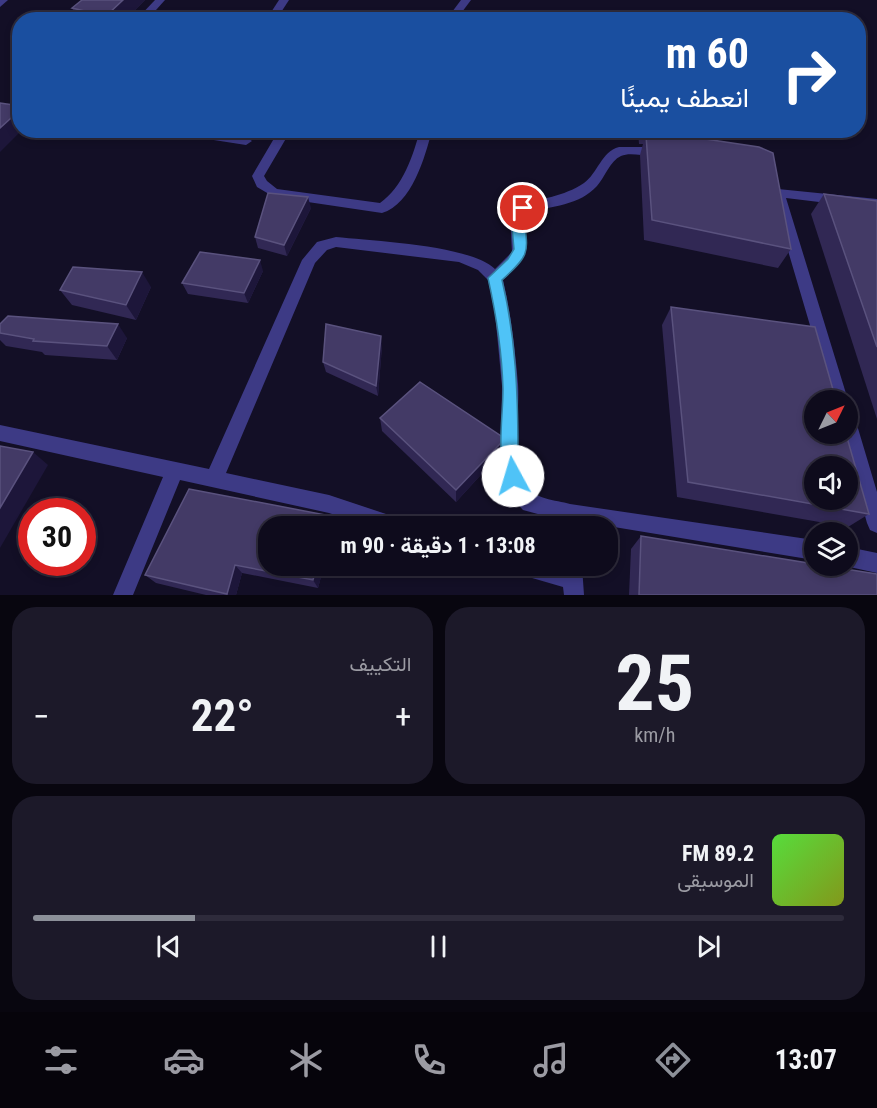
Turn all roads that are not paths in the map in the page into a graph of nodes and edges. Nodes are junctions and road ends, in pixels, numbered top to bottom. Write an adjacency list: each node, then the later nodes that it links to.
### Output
1 (3, 0): 4 (street)
2 (160, 0): 5 (street)
3 (466, 0): 6 (street)
4 (0, 4)
5 (149, 12)
6 (456, 12)
7 (227, 138): 10 (street)
8 (280, 138): 9 (street)
9 (423, 138)
10 (246, 141)
11 (672, 152): 13 (street)
12 (877, 204): 14 (street)
13 (495, 278): 18 (street); 20 (street)
14 (837, 390)
15 (0, 433): 17 (street)
16 (854, 444): 21 (street)
17 (174, 471): 18 (street); 28 (street)
18 (214, 480): 19 (street)
19 (365, 516)
20 (561, 516)
21 (877, 523)
22 (618, 526): 23 (street)
23 (804, 549)
24 (858, 559): 25 (street)
25 (877, 563)
26 (558, 576): 27 (street)
27 (573, 580)
28 (123, 595)

